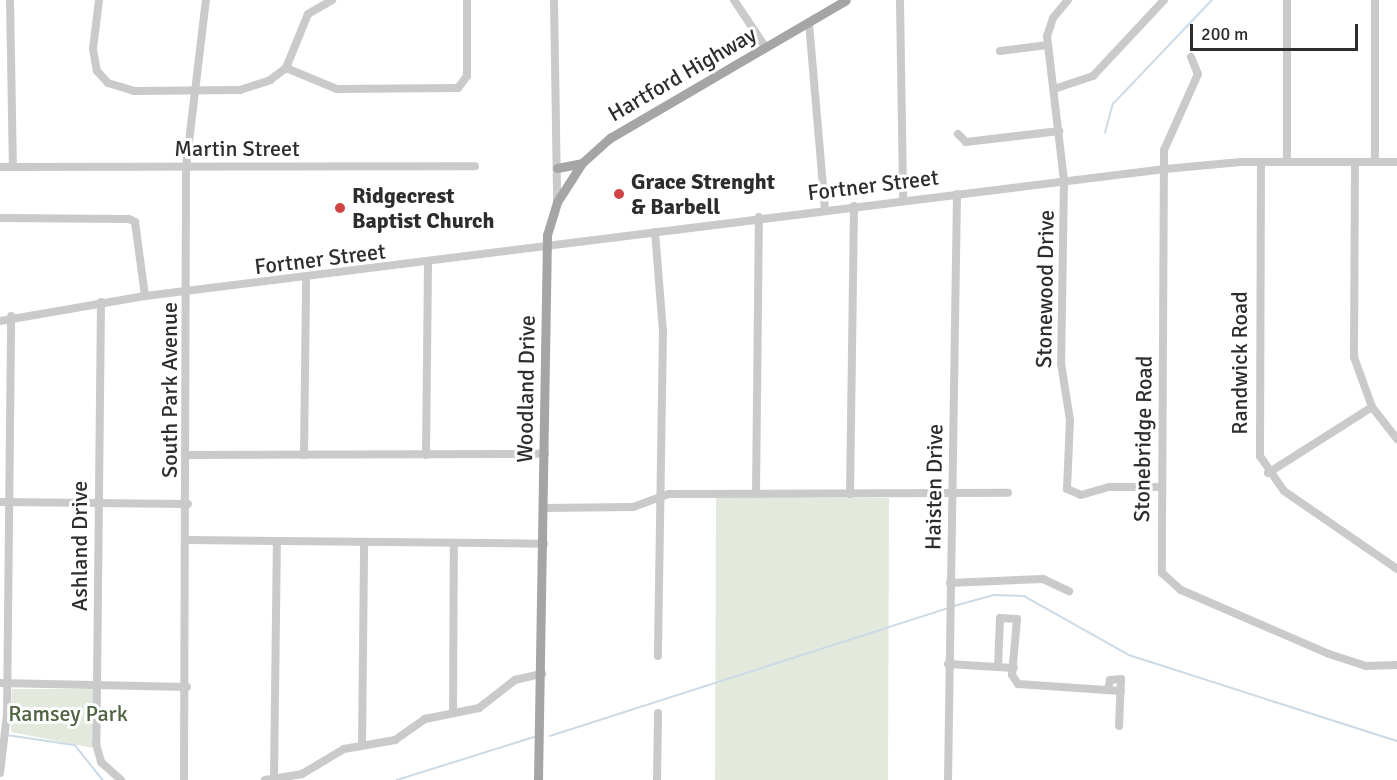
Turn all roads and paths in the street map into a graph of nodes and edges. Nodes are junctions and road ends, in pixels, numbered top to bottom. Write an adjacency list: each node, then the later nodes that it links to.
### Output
1 (10, 0): 32 (street)
2 (99, 0): 21 (street)
3 (206, 0): 21 (street, South Park Avenue)
4 (332, 0): 19 (street)
5 (467, 0): 19 (street)
6 (554, 0): 34 (street, Woodland Drive)
7 (734, 0): 16 (street)
8 (846, 0): 14 (main road, Hartford Highway)
9 (900, 0): 38 (street)
10 (1068, 0): 15 (street, Stonewood Drive)
11 (1164, 0): 20 (street)
12 (1287, 0): 24 (street)
13 (1376, 0): 27 (street)
14 (809, 23): 16 (main road, Hartford Highway); 41 (street)
15 (1048, 45): 17 (street); 20 (street, Stonewood Drive)
16 (766, 48): 29 (main road, Hartford Highway)
17 (1000, 51)
18 (1191, 57): 35 (street, Stonebridge Road)
19 (286, 68): 21 (street)
20 (1054, 89): 22 (street, Stonewood Drive)
21 (195, 91): 33 (street, South Park Avenue)
22 (1059, 131): 23 (street); 36 (street, Stonewood Drive)
23 (958, 134)
24 (1287, 161): 25 (street, Fortner Street); 26 (street, Fortner Street)
25 (1261, 162): 35 (street, Fortner Street); 59 (street, Randwick Road)
26 (1355, 162): 27 (street, Fortner Street); 53 (street)
27 (1375, 162): 28 (street, Fortner Street)
28 (1397, 162)
29 (582, 163): 34 (main road); 39 (main road, Hartford Highway)
30 (475, 166): 33 (street, Martin Street)
31 (0, 167): 32 (street, Martin Street)
32 (13, 167): 33 (street, Martin Street)
33 (186, 167): 48 (street, South Park Avenue)
34 (557, 168): 39 (street, Woodland Drive)
35 (1165, 169): 36 (street, Fortner Street); 60 (street, Stonebridge Road)
36 (1064, 180): 37 (street, Fortner Street); 60 (street, Stonewood Drive)
37 (957, 194): 38 (street, Fortner Street); 61 (street, Haisten Drive)
38 (903, 200): 40 (street, Fortner Street)
39 (556, 202): 45 (main road, Woodland Drive)
40 (854, 206): 41 (street, Fortner Street); 64 (street)
41 (825, 209): 42 (street, Fortner Street)
42 (759, 217): 44 (street, Fortner Street); 63 (street)
43 (0, 218): 49 (street)
44 (655, 232): 45 (street, Fortner Street); 65 (street)
45 (547, 247): 46 (street, Fortner Street); 55 (main road, Woodland Drive)
46 (428, 264): 47 (street, Fortner Street); 57 (street)
47 (306, 279): 48 (street, Fortner Street); 56 (street)
48 (188, 291): 49 (street, Fortner Street); 58 (street, South Park Avenue)
49 (145, 296): 50 (street, Fortner Street)
50 (101, 302): 51 (street, Fortner Street); 68 (street, Ashland Drive)
51 (11, 316): 52 (street, Fortner Street); 67 (street)
52 (0, 321)
53 (1372, 407): 54 (street); 59 (street)
54 (1397, 439)
55 (545, 454): 57 (street); 70 (main road, Woodland Drive)
56 (304, 455): 57 (street); 58 (street)
57 (426, 455)
58 (188, 456): 69 (street, South Park Avenue)
59 (1268, 473): 76 (street, Randwick Road)
60 (1160, 487): 81 (street, Stonebridge Road)
61 (952, 493): 62 (street); 64 (street); 77 (street, Haisten Drive)
62 (1008, 493)
63 (756, 494): 64 (street); 65 (street)
64 (850, 494)
65 (661, 497): 70 (street); 79 (street)
66 (0, 502): 67 (street)
67 (10, 502): 68 (street); 85 (street)
68 (99, 502): 69 (street); 86 (street, Ashland Drive)
69 (188, 504): 71 (street, South Park Avenue)
70 (544, 508): 75 (main road, Woodland Drive)
71 (188, 540): 72 (street); 87 (street, South Park Avenue)
72 (277, 541): 73 (street); 95 (street)
73 (364, 542): 74 (street); 93 (street)
74 (454, 543): 75 (street); 90 (street)
75 (544, 544): 84 (main road, Woodland Drive)
76 (1397, 569)
77 (950, 583): 78 (street); 80 (street, Haisten Drive)
78 (1069, 591)
79 (658, 656)
80 (948, 664): 82 (street); 101 (street, Haisten Drive)
81 (1397, 665)
82 (998, 666): 83 (street); 83 (street)
83 (1014, 668): 88 (street)
84 (542, 674): 90 (street); 99 (main road, Woodland Drive)
85 (4, 683): 86 (street); 94 (street)
86 (97, 685): 87 (street); 96 (street, Ashland Drive)
87 (187, 687): 97 (street, South Park Avenue)
88 (1108, 690): 89 (street); 89 (street)
89 (1121, 691): 92 (street)
90 (453, 713): 93 (street)
91 (658, 713): 100 (street)
92 (1119, 726)
93 (362, 746): 95 (street)
94 (0, 773)
95 (274, 779): 98 (street)
96 (121, 780)
97 (184, 780)
98 (265, 780)
99 (538, 780)
100 (657, 780)
101 (948, 780)

